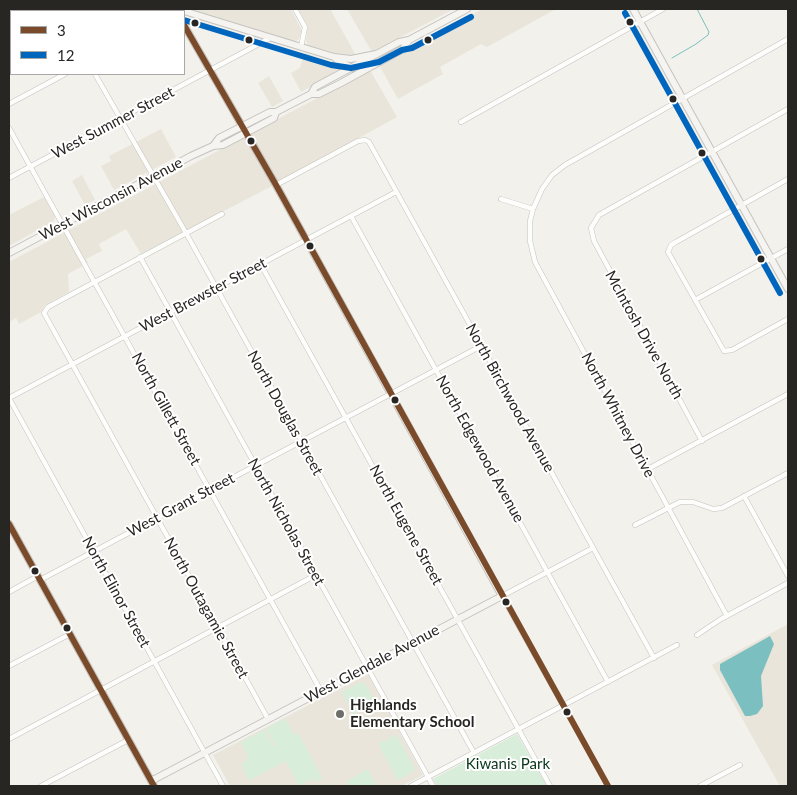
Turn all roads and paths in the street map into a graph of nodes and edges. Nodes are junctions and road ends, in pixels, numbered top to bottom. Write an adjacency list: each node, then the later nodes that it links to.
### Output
1 (295, 9): 11 (street)
2 (468, 9): 10 (street, West Wisconsin Avenue)
3 (633, 9): 6 (street)
4 (663, 9): 6 (street)
5 (185, 12): 8 (street)
6 (639, 22): 23 (street); 28 (street)
7 (185, 27): 16 (street)
8 (270, 38): 11 (street); 16 (street, West Summer Street)
9 (788, 39): 23 (street, North Whitney Drive)
10 (410, 40): 12 (street, West Wisconsin Avenue); 17 (street, West Wisconsin Avenue)
11 (301, 47): 13 (street)
12 (376, 54): 14 (street); 15 (street, West Wisconsin Avenue)
13 (334, 57): 14 (street); 15 (street)
14 (348, 58): 15 (street)
15 (352, 68): 17 (street); 20 (street, West Wisconsin Avenue)
16 (210, 72): 27 (street, West Summer Street); 29 (street)
17 (356, 74): 21 (street, West Wisconsin Avenue)
18 (63, 75): 24 (street)
19 (96, 75): 27 (street, North Douglas Street)
20 (336, 76): 21 (street); 22 (street, West Wisconsin Avenue)
21 (327, 90): 22 (street, West Wisconsin Avenue)
22 (311, 94): 26 (street, West Wisconsin Avenue)
23 (682, 99): 33 (street); 42 (street, North Whitney Drive)
24 (9, 104)
25 (788, 109): 33 (street)
26 (276, 112): 29 (street, West Wisconsin Avenue); 31 (street, West Wisconsin Avenue)
27 (121, 119): 34 (street, West Summer Street); 35 (street, North Douglas Street)
28 (461, 122)
29 (242, 126): 31 (street); 32 (street, West Wisconsin Avenue)
30 (9, 128): 34 (street, North Gillett Street)
31 (246, 133): 32 (street, West Wisconsin Avenue); 38 (street)
32 (213, 146): 35 (street, West Wisconsin Avenue)
33 (712, 152): 41 (street); 67 (street, McIntosh Drive North)
34 (30, 167): 36 (street, West Summer Street); 45 (street, North Gillett Street)
35 (154, 176): 45 (street, West Wisconsin Avenue); 46 (street, North Douglas Street)
36 (9, 178)
37 (788, 179): 41 (street)
38 (276, 185): 39 (street, North Birchwood Avenue); 47 (street)
39 (396, 192): 44 (street, West Brewster Street); 60 (street, North Birchwood Avenue)
40 (501, 199): 42 (street)
41 (742, 205): 51 (street); 56 (street)
42 (533, 209): 70 (street, North Whitney Drive)
43 (222, 214): 46 (street)
44 (351, 216): 47 (street, West Brewster Street); 62 (street, North Edgewood Avenue)
45 (63, 224): 49 (street, West Wisconsin Avenue); 53 (street, North Gillett Street)
46 (186, 233): 50 (street); 54 (street, North Douglas Street)
47 (306, 240): 52 (street, West Brewster Street); 63 (street)
48 (788, 249): 51 (street)
49 (9, 253)
50 (140, 257): 53 (street); 57 (street, North Nicholas Street)
51 (772, 258): 55 (street); 56 (street)
52 (261, 265): 54 (street, West Brewster Street); 66 (street, North Eugene Street)
53 (95, 281): 59 (street, North Gillett Street); 61 (street, North Outagamie Street)
54 (216, 288): 57 (street, West Brewster Street); 68 (street, North Douglas Street)
55 (788, 289)
56 (695, 300): 58 (street)
57 (171, 312): 59 (street, West Brewster Street); 69 (street, North Nicholas Street)
58 (788, 319)
59 (126, 336): 61 (street, West Brewster Street); 72 (street, North Gillett Street)
60 (481, 346): 62 (street, West Grant Street); 78 (street, North Birchwood Avenue)
61 (72, 365): 65 (street, West Brewster Street); 75 (street, North Outagamie Street)
62 (436, 370): 63 (street, West Grant Street); 80 (street, North Edgewood Avenue)
63 (391, 394): 66 (street, West Grant Street); 86 (street)
64 (788, 394): 67 (street)
65 (9, 398): 79 (street, North Elinor Street)
66 (346, 418): 68 (street, West Grant Street); 89 (street, North Eugene Street)
67 (702, 441): 70 (street)
68 (301, 442): 69 (street, West Grant Street); 93 (street, North Douglas Street)
69 (255, 466): 72 (street, West Grant Street); 81 (street, North Nicholas Street)
70 (648, 469): 74 (street, North Whitney Drive)
71 (788, 473): 73 (street)
72 (210, 490): 75 (street, West Grant Street); 87 (street, North Gillett Street)
73 (744, 496): 74 (street); 82 (street)
74 (668, 508): 76 (street); 88 (street, North Whitney Drive)
75 (157, 518): 79 (street, West Grant Street); 90 (street, North Outagamie Street)
76 (635, 525)
77 (9, 526): 83 (street)
78 (593, 548): 80 (street, West Glendale Avenue); 95 (street, North Birchwood Avenue)
79 (93, 552): 83 (street, West Grant Street); 96 (street, North Elinor Street)
80 (547, 572): 86 (street, West Glendale Avenue); 99 (street, North Edgewood Avenue)
81 (316, 575): 87 (street); 98 (street, North Nicholas Street)
82 (788, 576)
83 (39, 578): 85 (street, West Grant Street); 91 (street)
84 (788, 583): 88 (street)
85 (9, 592)
86 (502, 596): 89 (street, West Glendale Avenue); 102 (street)
87 (270, 600): 90 (street); 101 (street, North Gillett Street)
88 (727, 616): 92 (street)
89 (457, 619): 93 (street, West Glendale Avenue); 104 (street, North Eugene Street)
90 (217, 628): 96 (street); 103 (street, North Outagamie Street)
91 (70, 634): 97 (street); 100 (street)
92 (697, 635)
93 (413, 643): 98 (street, West Glendale Avenue); 108 (street, North Douglas Street)
94 (677, 645): 95 (street)
95 (654, 658): 99 (street)
96 (154, 661): 100 (street); 107 (street, North Elinor Street)
97 (9, 666)
98 (367, 667): 101 (street, West Glendale Avenue); 110 (street, North Nicholas Street)
99 (608, 682): 102 (street)
100 (101, 690): 105 (street); 106 (street)
101 (321, 691): 103 (street, West Glendale Avenue)
102 (564, 706): 104 (street); 117 (street)
103 (268, 720): 107 (street, West Glendale Avenue)
104 (519, 729): 108 (street); 116 (street, North Eugene Street)
105 (9, 739)
106 (128, 740): 111 (street); 112 (street)
107 (204, 753): 111 (street, West Glendale Avenue); 113 (street, North Elinor Street)
108 (474, 753): 110 (street)
109 (740, 765): 118 (street)
110 (428, 778): 114 (street); 115 (street, North Nicholas Street)
111 (152, 784)
112 (41, 786)
113 (223, 786)
114 (412, 786)
115 (433, 786)
116 (550, 786)
117 (608, 786)
118 (700, 786)

